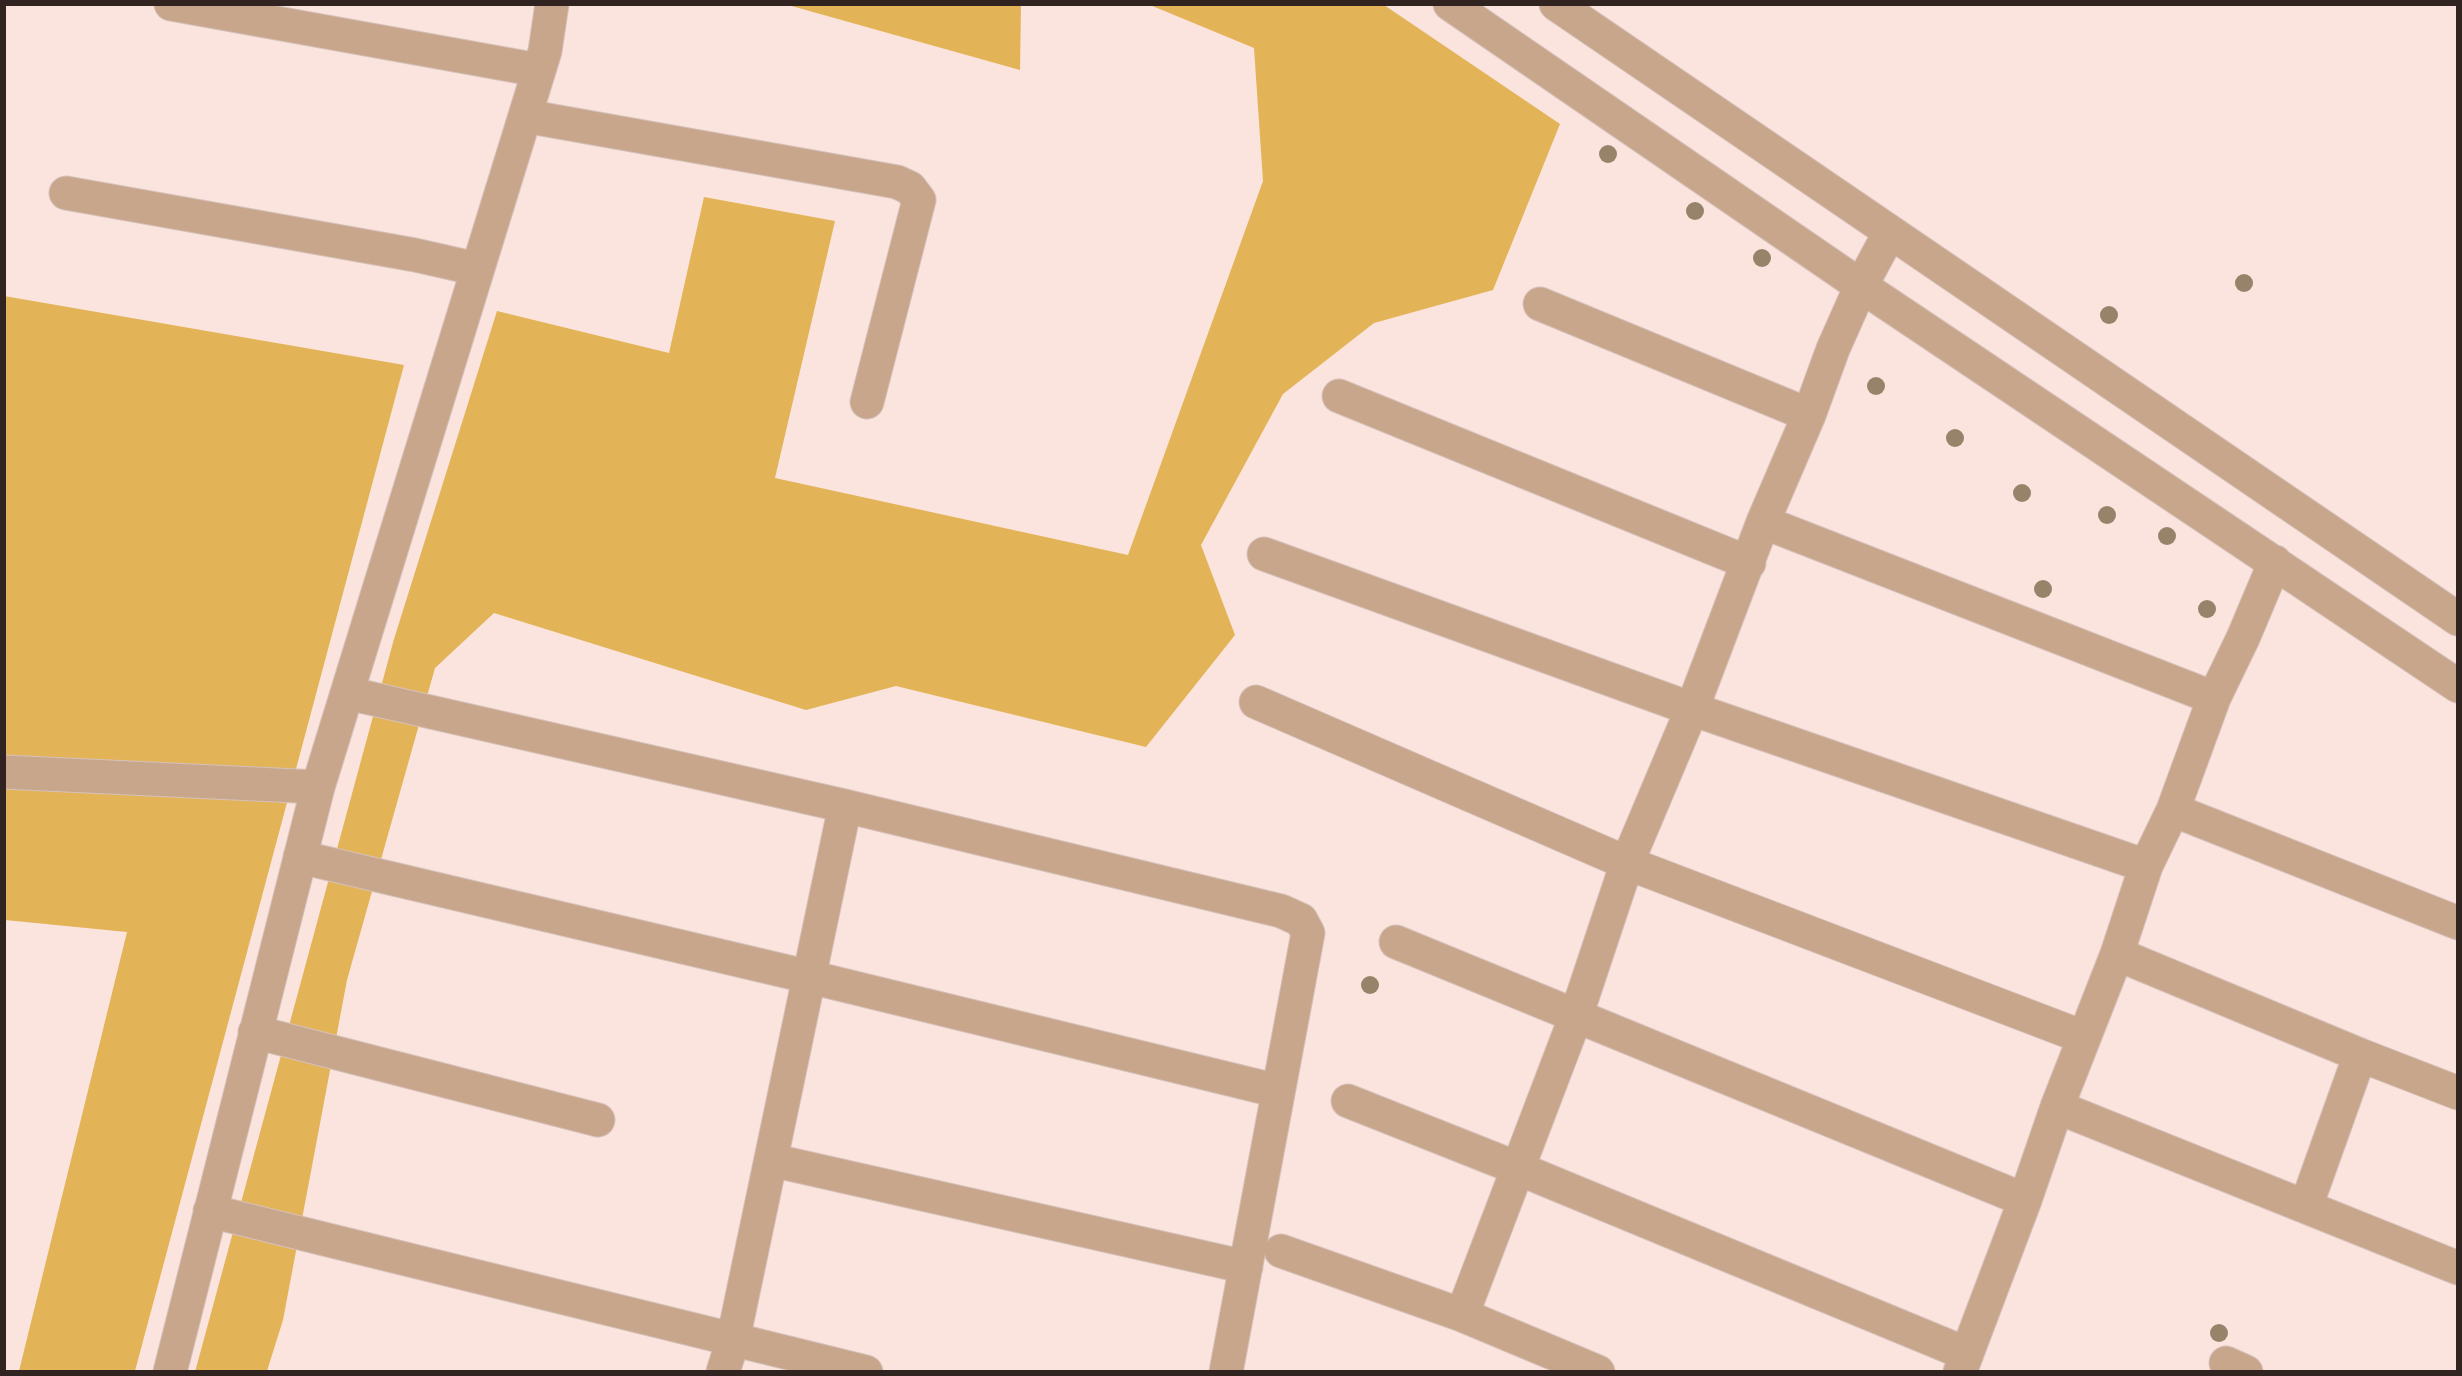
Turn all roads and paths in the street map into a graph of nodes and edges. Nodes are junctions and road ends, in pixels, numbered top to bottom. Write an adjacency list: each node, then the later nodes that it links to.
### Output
1 (171, 4): 5 (street)
2 (552, 4): 5 (street)
3 (1450, 4): 10 (street)
4 (1556, 4): 8 (street)
5 (538, 70): 6 (street)
6 (525, 116): 9 (street); 13 (street)
7 (66, 193): 9 (street)
8 (1890, 232): 10 (street); 19 (street)
9 (477, 269): 21 (street)
10 (1861, 286): 14 (street); 18 (street)
11 (1540, 304): 14 (street)
12 (1339, 396): 17 (street)
13 (867, 402)
14 (1809, 415): 15 (street)
15 (1763, 522): 17 (street); 22 (street)
16 (1264, 554): 24 (street)
17 (1749, 562): 24 (street)
18 (2275, 562): 20 (street); 22 (street)
19 (2457, 619)
20 (2457, 686)
21 (347, 693): 26 (street); 27 (street)
22 (2214, 698): 28 (street)
23 (1256, 702): 30 (street)
24 (1692, 709): 30 (street); 31 (street)
25 (4, 771): 26 (street)
26 (318, 787): 29 (street)
27 (845, 806): 35 (street); 40 (street)
28 (2173, 810): 31 (street); 32 (street)
29 (300, 857): 35 (street); 37 (street)
30 (1627, 863): 36 (street); 38 (street)
31 (2146, 866): 34 (street)
32 (2457, 923)
33 (1396, 942): 36 (street)
34 (2117, 954): 38 (street); 39 (street)
35 (810, 977): 40 (street); 45 (street)
36 (1576, 1016): 46 (street); 47 (street)
37 (255, 1032): 44 (street); 49 (street)
38 (2084, 1037): 43 (street)
39 (2360, 1055): 41 (street); 48 (street)
40 (1278, 1091): 51 (street)
41 (2457, 1093)
42 (1348, 1101): 46 (street)
43 (2057, 1107): 47 (street); 48 (street)
44 (598, 1120)
45 (771, 1160): 51 (street); 54 (street)
46 (1517, 1168): 53 (street); 55 (street)
47 (2025, 1200): 55 (street)
48 (2306, 1206): 52 (street)
49 (210, 1211): 54 (street); 56 (street)
50 (1281, 1251): 53 (street)
51 (1246, 1267): 59 (street)
52 (2457, 1268)
53 (1462, 1315): 60 (street)
54 (733, 1340): 57 (street); 58 (street)
55 (1963, 1363)
56 (170, 1371)
57 (723, 1371)
58 (866, 1371)
59 (1226, 1371)
60 (1598, 1371)

